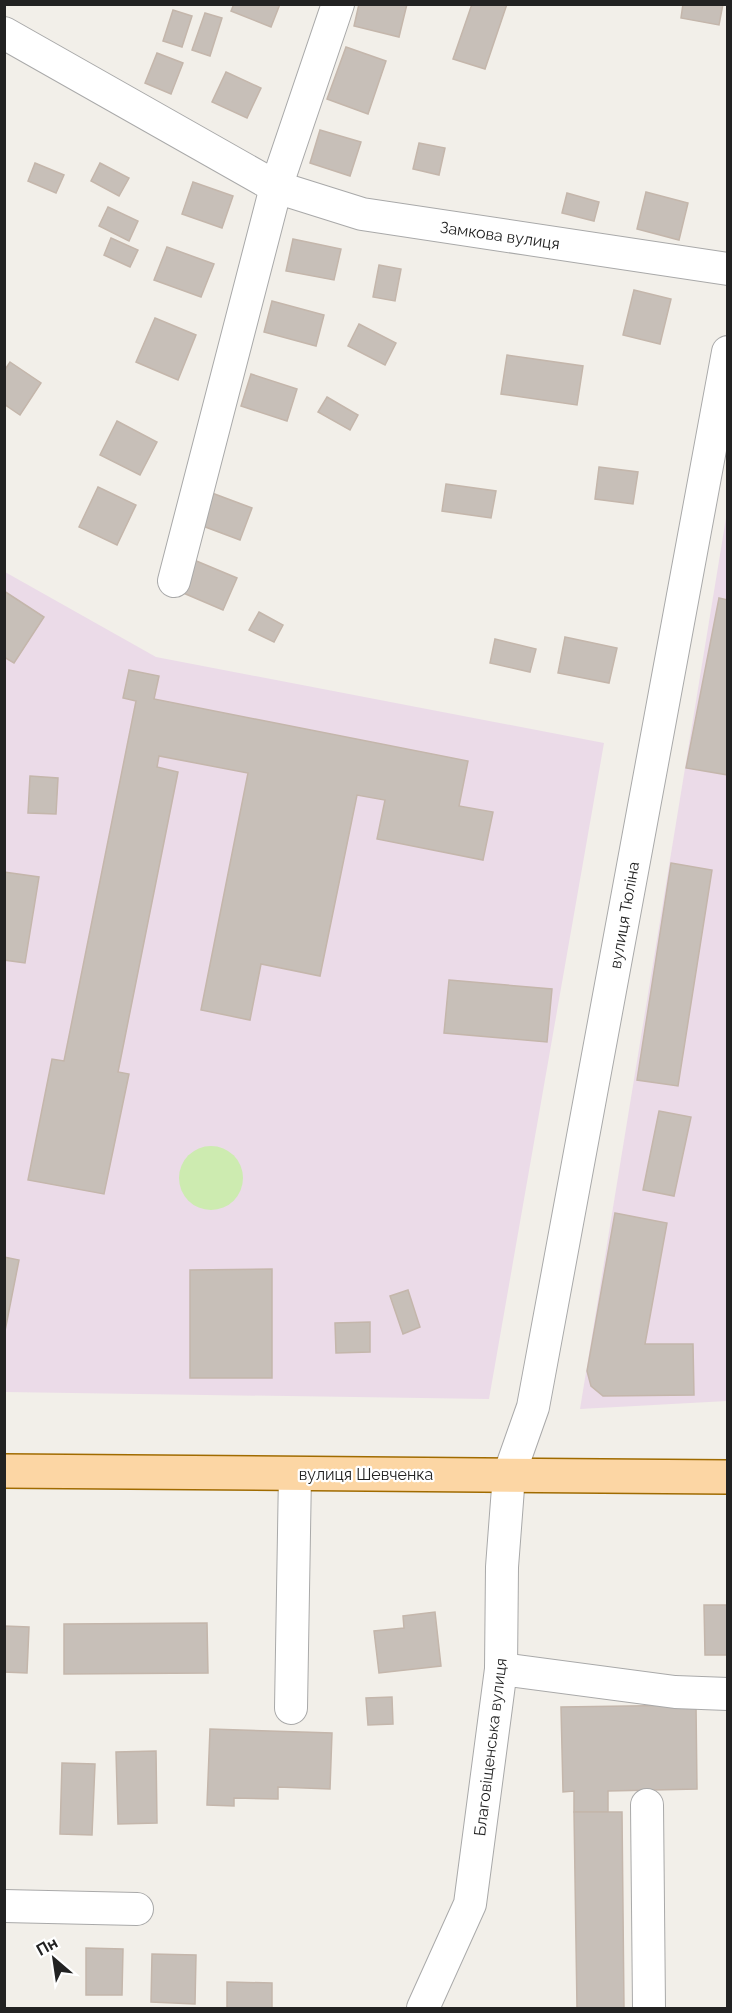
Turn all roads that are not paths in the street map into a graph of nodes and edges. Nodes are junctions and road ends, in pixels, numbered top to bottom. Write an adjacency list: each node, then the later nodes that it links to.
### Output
1 (338, 4): 3 (street)
2 (4, 33): 3 (street, Замкова вулиця)
3 (276, 187): 4 (street, Замкова вулиця); 6 (street)
4 (728, 268)
5 (728, 352): 9 (street, вулиця Тюліна)
6 (174, 581)
7 (4, 1471): 8 (main road, вулиця Шевченка)
8 (295, 1474): 9 (main road, вулиця Шевченка); 13 (street)
9 (509, 1475): 10 (main road, вулиця Шевченка); 11 (street, Благовіщенська вулиця)
10 (728, 1477)
11 (501, 1669): 12 (street); 17 (street, Благовіщенська вулиця)
12 (728, 1694)
13 (291, 1708)
14 (647, 1805): 18 (street)
15 (4, 1906): 16 (street)
16 (137, 1909)
17 (423, 2008)
18 (649, 2008)

